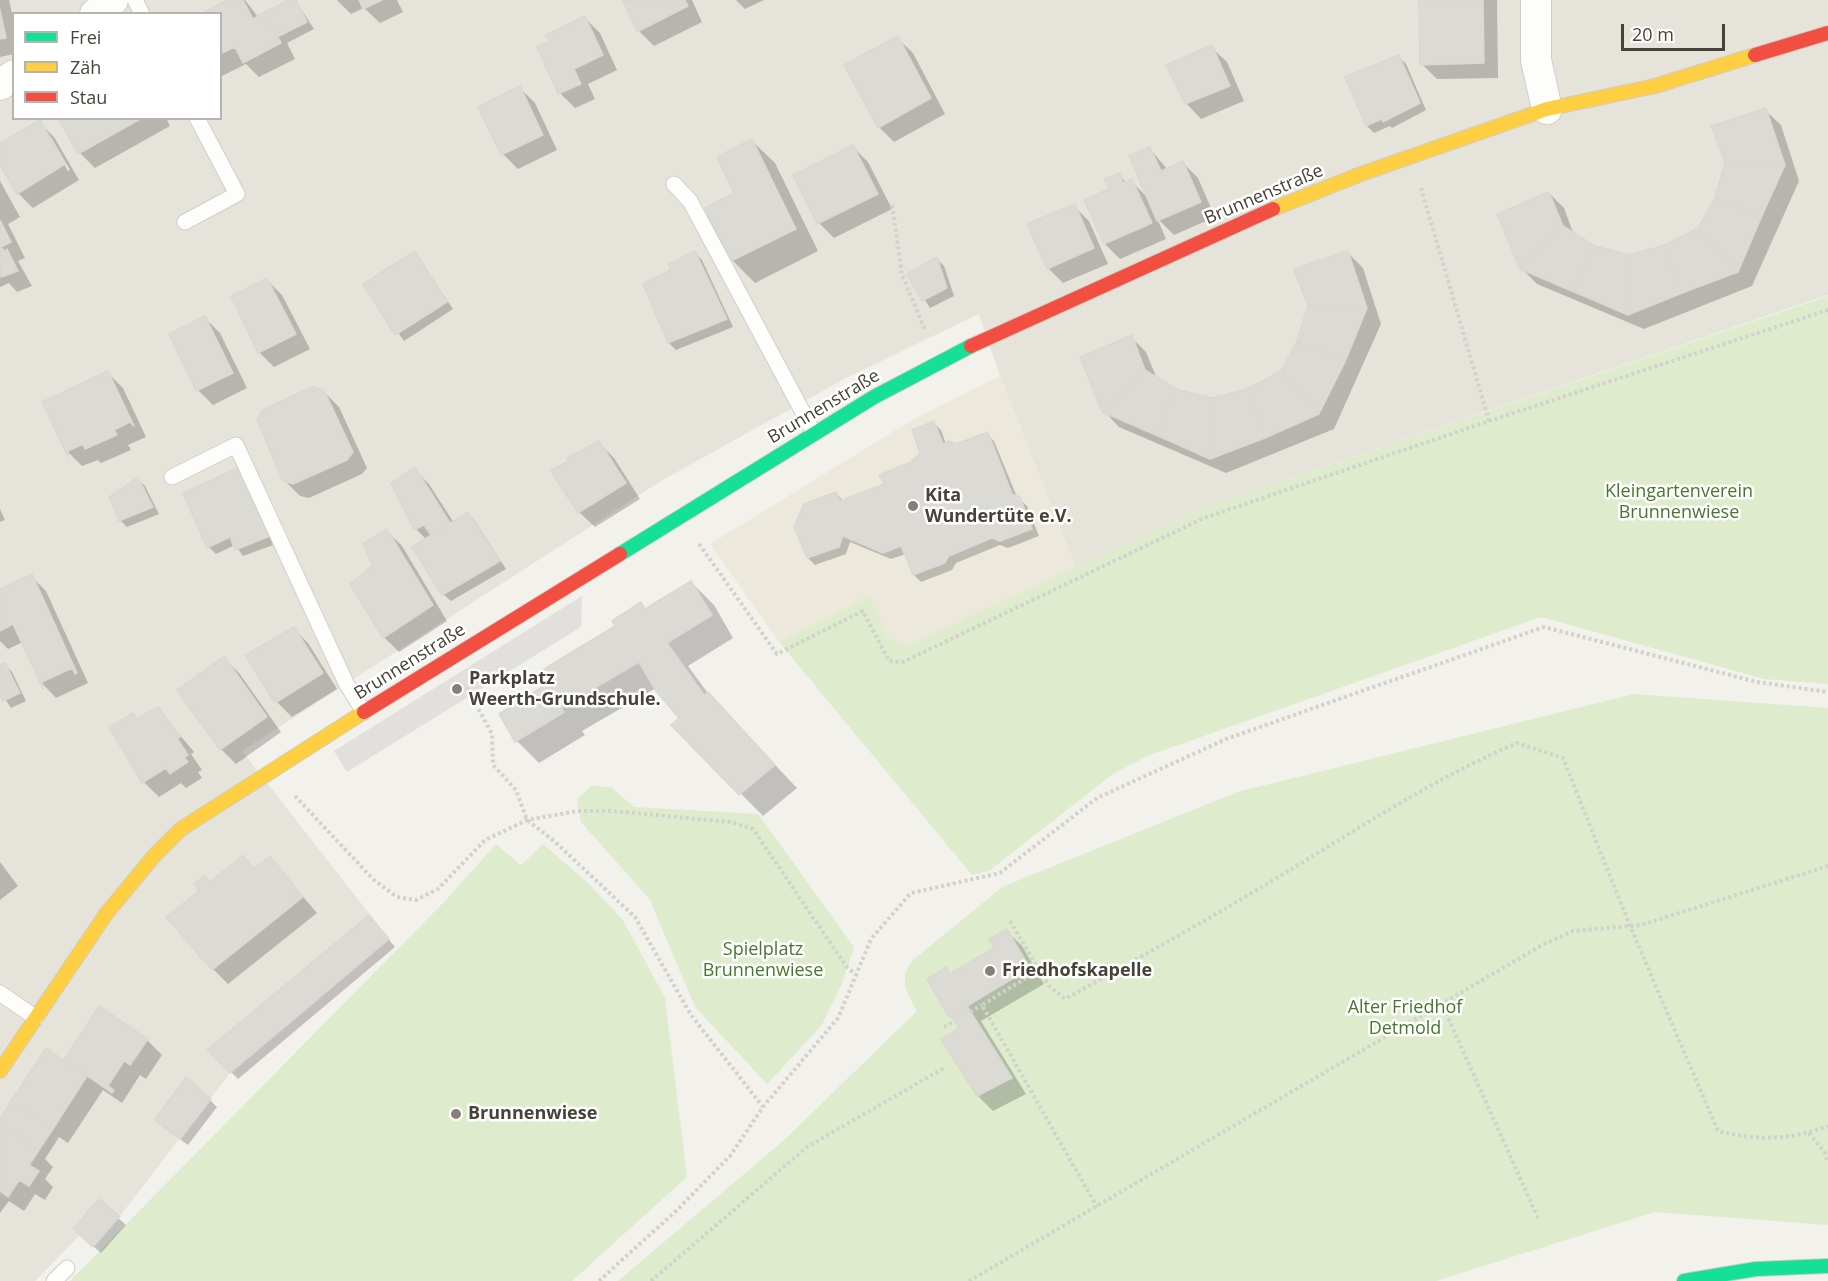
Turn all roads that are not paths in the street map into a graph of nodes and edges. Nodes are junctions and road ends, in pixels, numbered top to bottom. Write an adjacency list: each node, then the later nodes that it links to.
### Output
1 (113, 0): 3 (street)
2 (1536, 0): 5 (street)
3 (98, 12)
4 (1828, 33): 5 (street, Brunnenstraße)
5 (1547, 109): 9 (street, Brunnenstraße)
6 (198, 120): 8 (lane)
7 (674, 184): 9 (lane)
8 (185, 222)
9 (814, 433): 11 (street, Brunnenstraße)
10 (172, 477): 11 (lane)
11 (364, 712): 13 (street, Brunnenstraße)
12 (0, 993): 13 (lane)
13 (36, 1018): 14 (street, Brunnenstraße)
14 (0, 1071)
15 (1828, 1266): 18 (street)
16 (67, 1268): 17 (lane)
17 (54, 1281)
18 (1684, 1281)

